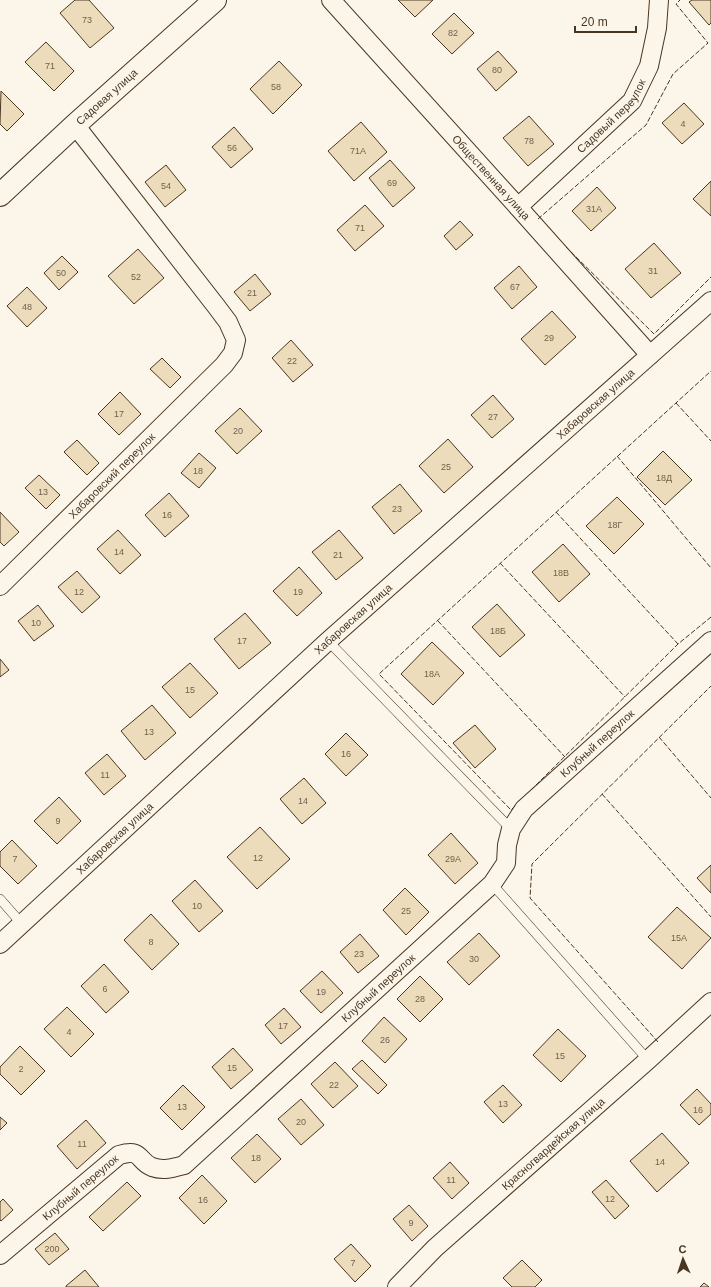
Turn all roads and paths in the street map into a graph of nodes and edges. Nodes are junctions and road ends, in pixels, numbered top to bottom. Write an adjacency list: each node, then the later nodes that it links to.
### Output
1 (215, 0): 4 (street, Садовая улица)
2 (331, 0): 6 (street, Общественная улица)
3 (658, 0): 6 (street, Садовый переулок)
4 (75, 125): 5 (street, Садовая улица); 9 (street, Хабаровский переулок)
5 (0, 195)
6 (518, 207): 8 (street, Общественная улица)
7 (711, 301): 8 (street, Хабаровская улица)
8 (650, 355): 10 (street, Хабаровская улица)
9 (0, 586)
10 (328, 641): 12 (lane); 15 (street, Хабаровская улица)
11 (711, 641): 12 (street, Клубный переулок)
12 (511, 829): 13 (street, Клубный переулок)
13 (492, 884): 18 (lane); 19 (street, Клубный переулок)
14 (0, 899): 15 (lane)
15 (21, 923): 16 (street, Хабаровская улица)
16 (0, 944)
17 (711, 1002): 18 (street, Красногвардейская улица)
18 (648, 1060): 20 (street, Красногвардейская улица)
19 (0, 1255)
20 (396, 1287)

